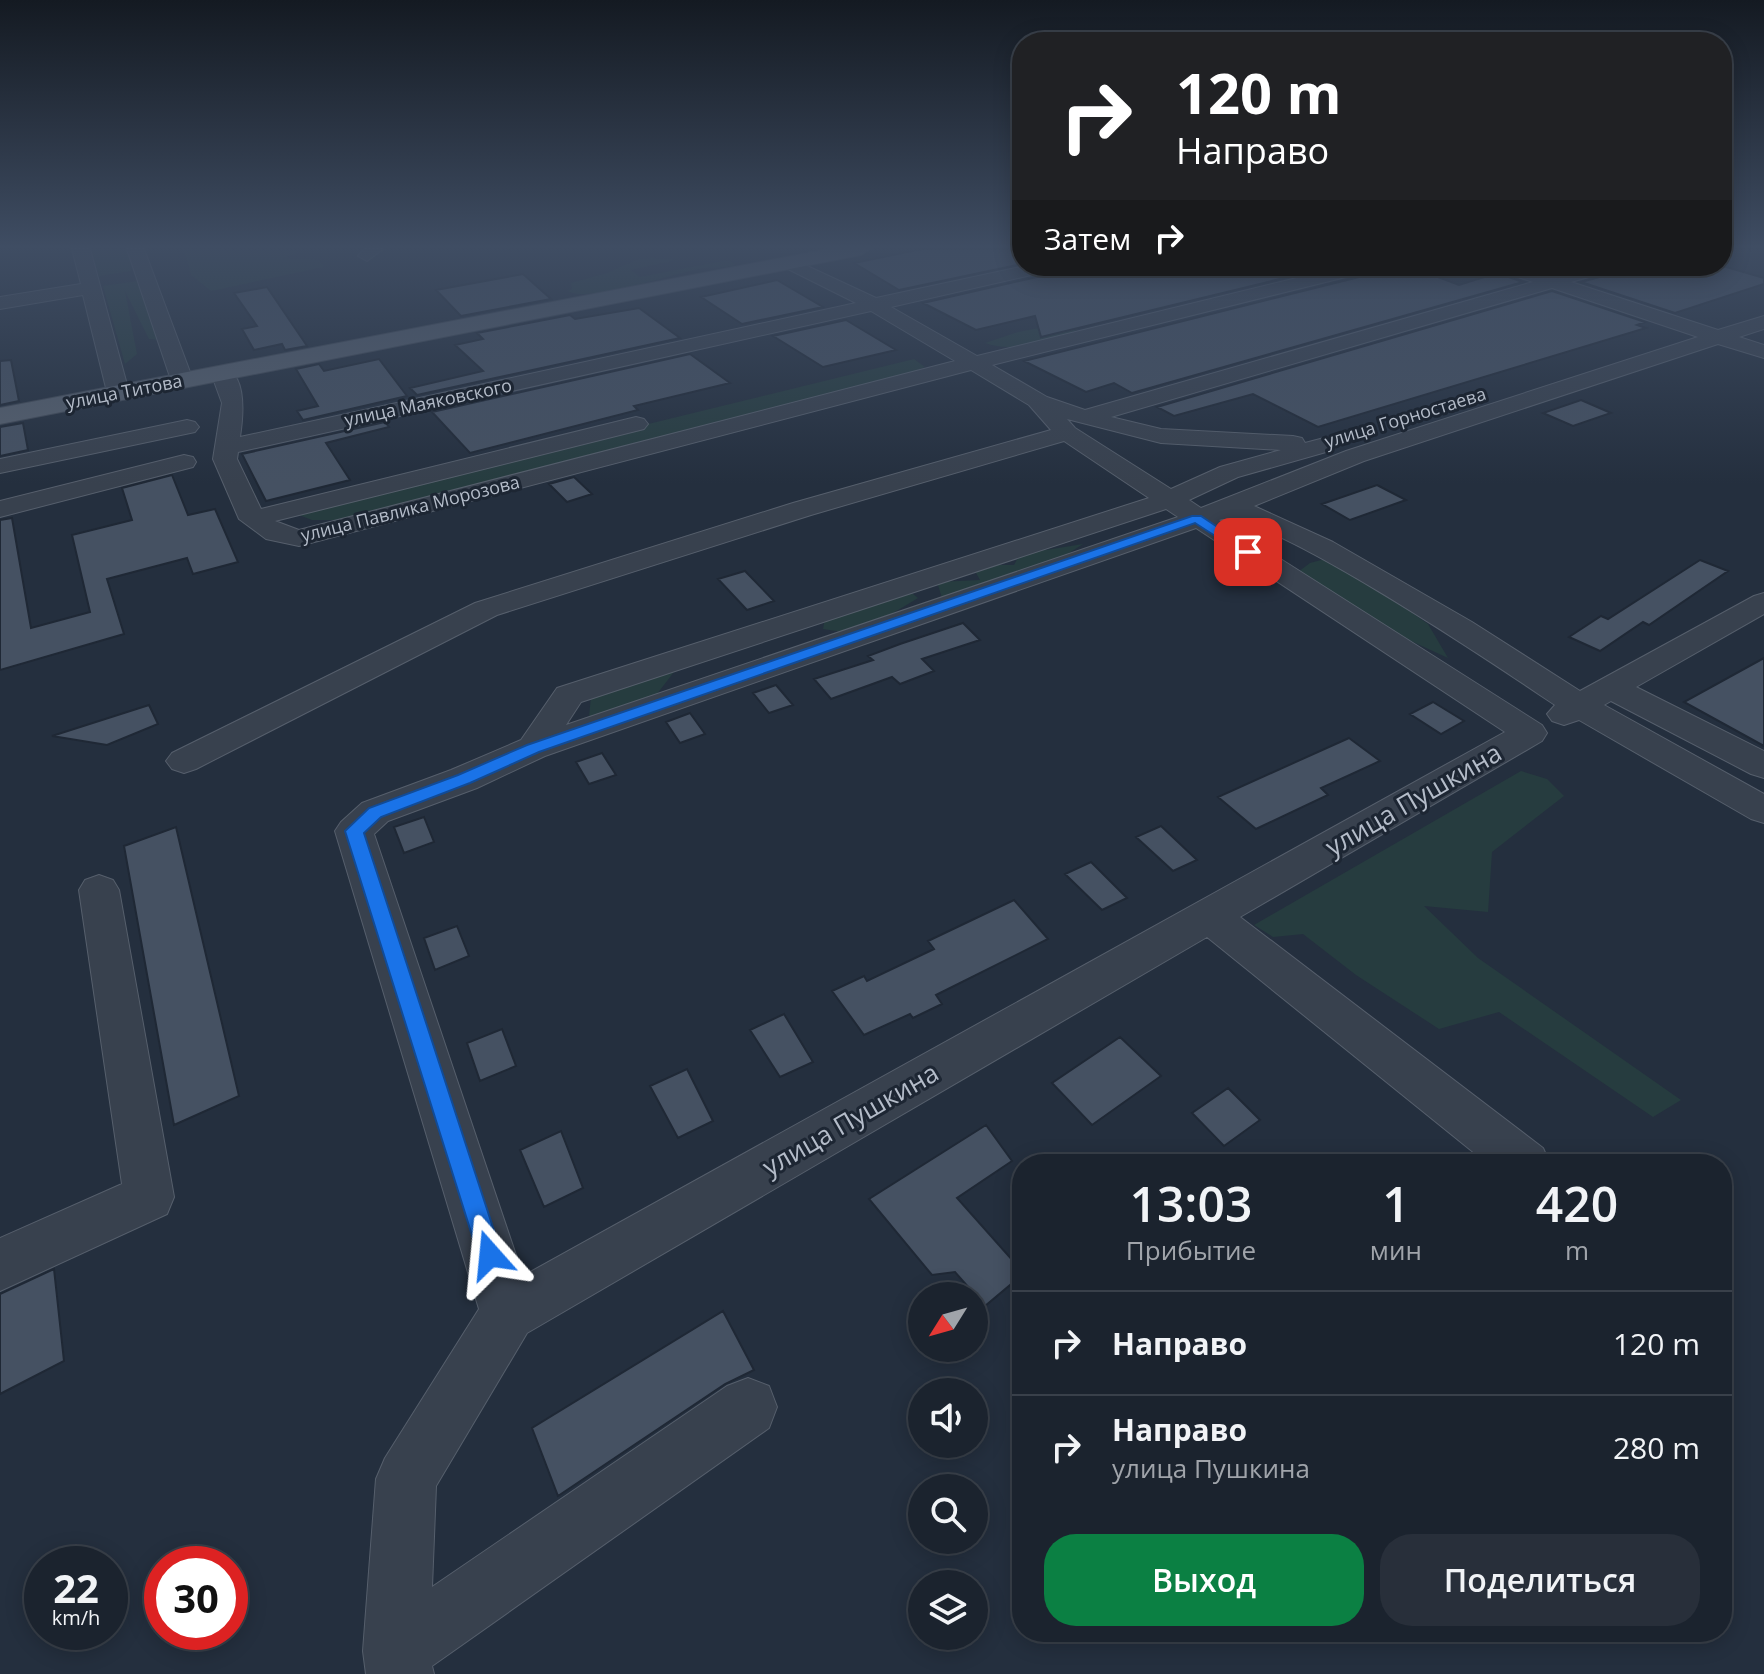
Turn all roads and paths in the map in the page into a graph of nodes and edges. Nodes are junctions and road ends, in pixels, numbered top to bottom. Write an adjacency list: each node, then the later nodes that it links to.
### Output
1 (101, 327): 19 (street)
2 (163, 327): 18 (street)
3 (459, 327): 17 (main road, улица Титова)
4 (745, 327): 21 (street, улица Маяковского)
5 (912, 327): 13 (street, улица Горностаева)
6 (1030, 327): 13 (street)
7 (1114, 327): 16 (street, улица Павлика Морозова)
8 (1401, 327): 23 (street)
9 (1675, 327): 25 (street, улица Горностаева)
10 (1688, 327): 12 (street)
11 (1749, 327): 12 (street, улица Горностаева)
12 (1720, 337): 14 (street); 30 (street, улица Горностаева)
13 (946, 347): 15 (street); 16 (street, улица Горностаева)
14 (1764, 352)
15 (915, 355)
16 (973, 363): 23 (street, улица Горностаева); 31 (street, улица Павлика Морозова)
17 (222, 373): 18 (main road, улица Титова); 21 (street)
18 (182, 380): 19 (main road, улица Титова)
19 (118, 392): 20 (main road, улица Титова)
20 (0, 416)
21 (254, 416): 26 (street); 26 (street, улица Маяковского)
22 (653, 420): 31 (street, улица Павлика Морозова)
23 (1076, 425): 25 (street, улица Горностаева); 30 (street, улица Пушкина); 36 (street)
24 (187, 427): 28 (street)
25 (1324, 445): 30 (street)
26 (228, 447): 31 (street)
27 (184, 462): 29 (street)
28 (0, 466)
29 (0, 509)
30 (1195, 509): 34 (street); 35 (street, улица Пушкина); 43 (street)
31 (252, 519)
32 (1764, 602): 33 (street, улица Пушкина)
33 (1613, 689): 34 (street, улица Пушкина); 37 (street)
34 (1580, 706): 35 (street, улица Пушкина); 38 (street)
35 (1530, 733): 40 (street, улица Пушкина)
36 (184, 761)
37 (1764, 766)
38 (1764, 810)
39 (99, 890): 42 (street)
40 (1208, 915): 41 (street); 43 (street, улица Пушкина)
41 (1512, 1154)
42 (0, 1265)
43 (508, 1314): 45 (street, улица Пушкина)
44 (748, 1407): 45 (street)
45 (398, 1662)

